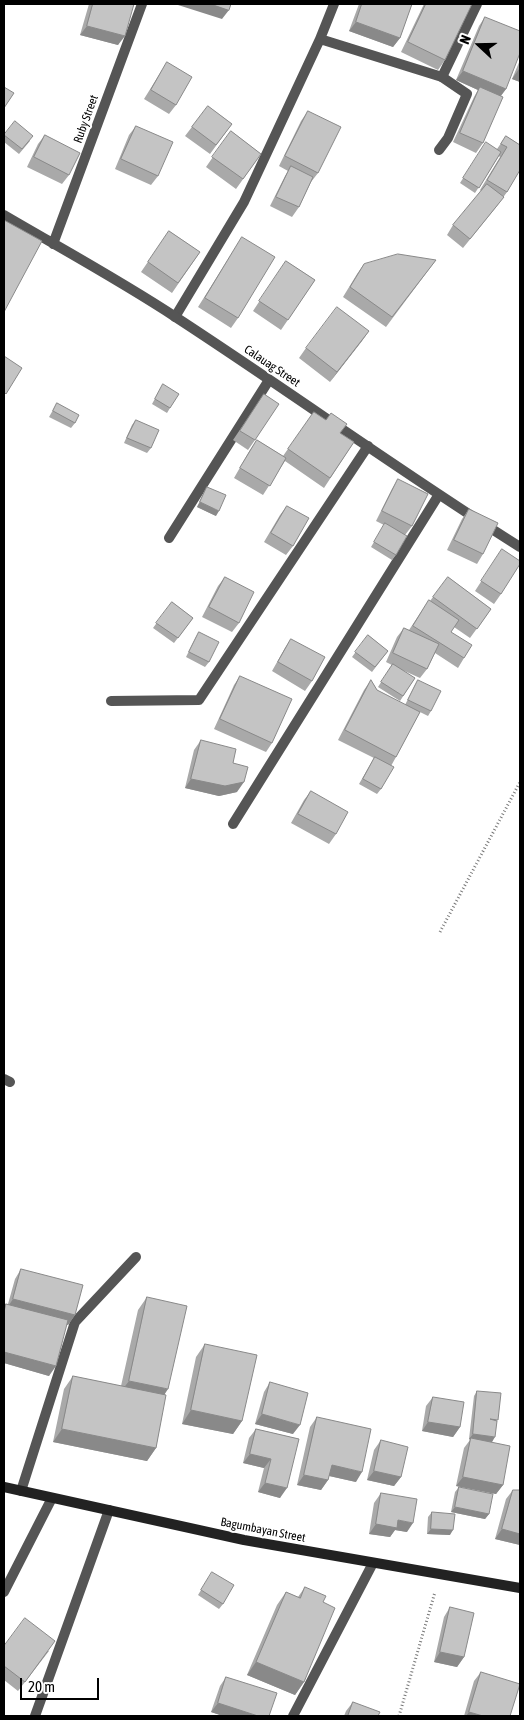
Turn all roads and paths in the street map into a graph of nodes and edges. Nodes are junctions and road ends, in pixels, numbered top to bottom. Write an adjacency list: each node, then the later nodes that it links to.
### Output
1 (142, 4): 8 (street, Ruby Street)
2 (334, 4): 4 (street)
3 (477, 4): 5 (street)
4 (320, 39): 5 (street); 9 (street)
5 (442, 77): 6 (street)
6 (439, 150)
7 (4, 215): 8 (street, Calauag Street)
8 (53, 244): 9 (street, Calauag Street)
9 (176, 317): 10 (street, Calauag Street)
10 (270, 380): 11 (street, Calauag Street); 13 (street)
11 (368, 446): 12 (street, Calauag Street); 15 (street)
12 (438, 496): 14 (street, Calauag Street); 17 (street)
13 (169, 538)
14 (520, 547)
15 (111, 701)
16 (520, 782): 18 (path)
17 (233, 824)
18 (440, 932)
19 (136, 1257): 21 (street)
20 (4, 1487): 21 (main road, Bagumbayan Street)
21 (21, 1491): 22 (main road, Bagumbayan Street)
22 (52, 1498): 23 (main road, Bagumbayan Street); 27 (street)
23 (108, 1510): 24 (main road, Bagumbayan Street); 28 (street)
24 (373, 1563): 25 (main road, Bagumbayan Street); 29 (street)
25 (440, 1575): 26 (main road, Bagumbayan Street); 30 (path)
26 (520, 1588)
27 (4, 1592)
28 (35, 1716)
29 (293, 1716)
30 (399, 1716)

